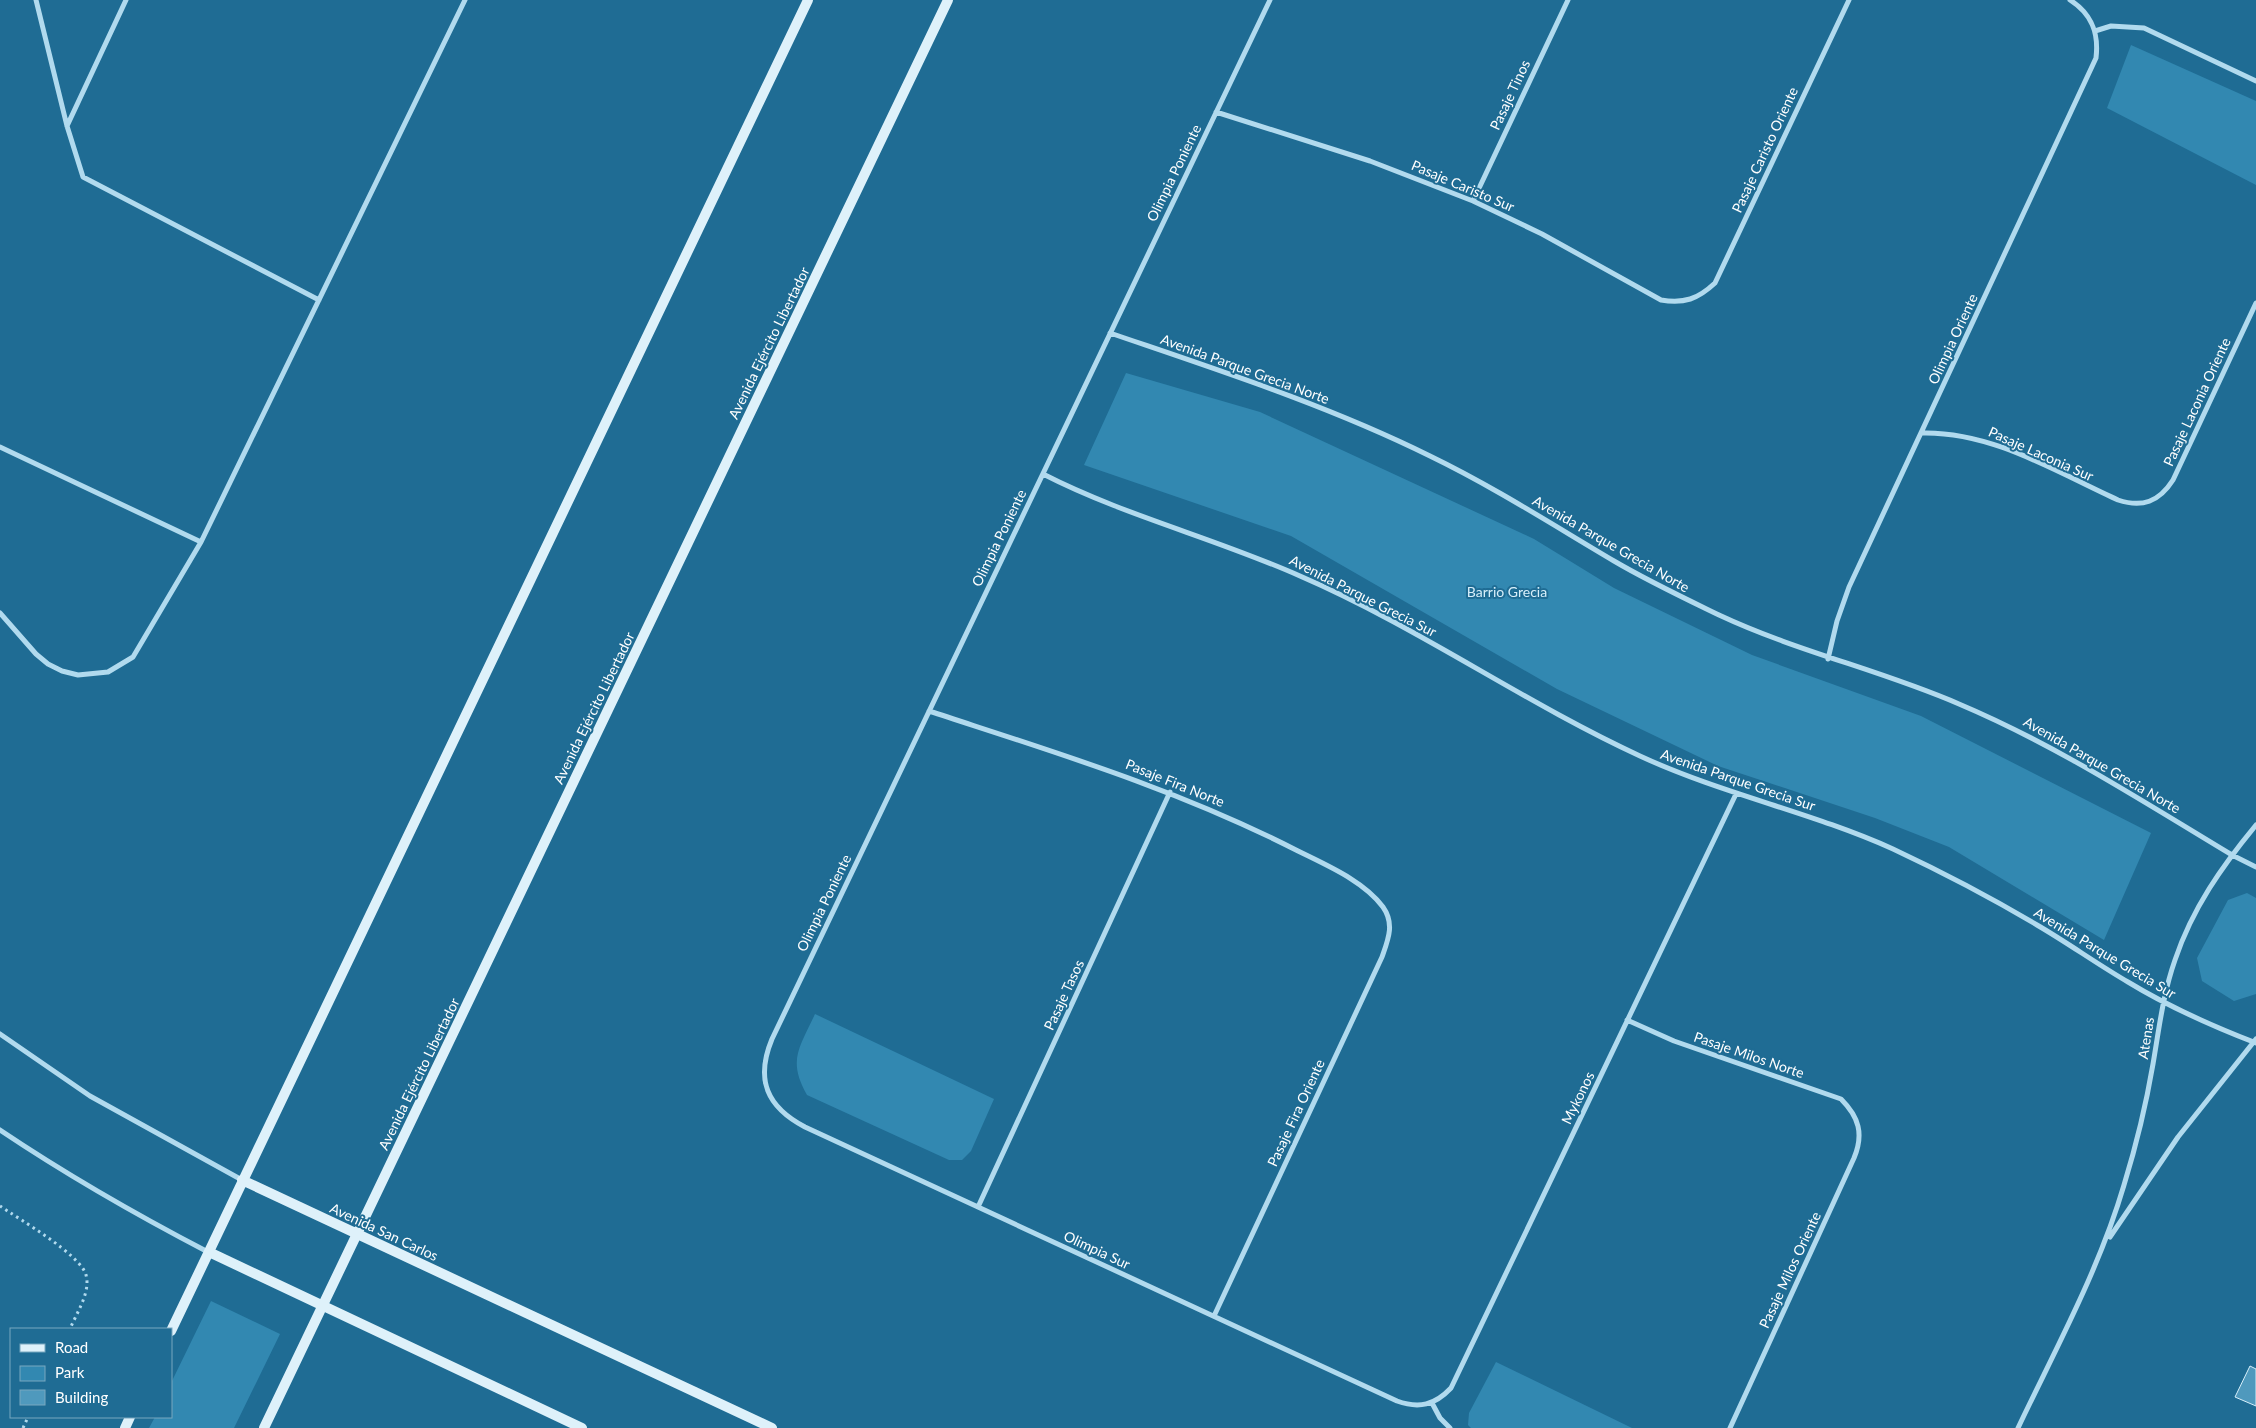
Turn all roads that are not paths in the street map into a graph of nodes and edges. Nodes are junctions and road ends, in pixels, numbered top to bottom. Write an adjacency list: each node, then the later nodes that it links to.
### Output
1 (36, 0): 13 (street)
2 (126, 0): 13 (street)
3 (465, 0): 15 (street)
4 (808, 0): 40 (main road)
5 (948, 0): 42 (main road, Avenida Ejército Libertador)
6 (1270, 0): 12 (street, Olimpia Poniente)
7 (1568, 0): 14 (street, Pasaje Tinos)
8 (1849, 0): 16 (street, Pasaje Caristo Oriente)
9 (2070, 0): 10 (street)
10 (2095, 30): 11 (street); 19 (street, Olimpia Oriente)
11 (2256, 81)
12 (1216, 112): 14 (street, Pasaje Caristo Sur); 18 (street, Olimpia Poniente)
13 (67, 126): 15 (street)
14 (1473, 201): 16 (street, Pasaje Caristo Sur)
15 (319, 300): 23 (street)
16 (1691, 300)
17 (2256, 303): 22 (street, Pasaje Laconia Oriente)
18 (1110, 333): 21 (street, Olimpia Poniente); 25 (street, Avenida Parque Grecia Norte)
19 (1922, 433): 22 (street, Pasaje Laconia Sur); 25 (street, Olimpia Oriente)
20 (0, 447): 23 (street)
21 (1042, 474): 26 (street, Olimpia Poniente); 28 (street, Avenida Parque Grecia Sur)
22 (2149, 503)
23 (201, 542): 24 (street)
24 (0, 613)
25 (1828, 659): 30 (street, Avenida Parque Grecia Norte)
26 (929, 711): 27 (street, Pasaje Fira Norte); 37 (street, Olimpia Poniente)
27 (1170, 792): 32 (street, Pasaje Fira Norte); 41 (street, Pasaje Tasos)
28 (1736, 794): 33 (street, Avenida Parque Grecia Sur); 34 (street, Mykonos)
29 (2256, 825): 30 (street, Atenas)
30 (2232, 854): 31 (street, Avenida Parque Grecia Norte); 33 (street, Atenas)
31 (2256, 867)
32 (1389, 918): 46 (street, Pasaje Fira Oriente)
33 (2163, 1002): 36 (street, Avenida Parque Grecia Sur); 43 (street, Atenas)
34 (1628, 1020): 38 (street, Pasaje Milos Norte); 48 (street, Mykonos)
35 (0, 1034): 40 (street, Avenida San Carlos)
36 (2255, 1042): 43 (street, Atenas)
37 (766, 1089): 41 (street, Olimpia Sur)
38 (1857, 1119): 53 (street, Pasaje Milos Oriente)
39 (0, 1130): 44 (street)
40 (242, 1180): 42 (main road, Avenida San Carlos); 44 (main road)
41 (978, 1207): 46 (street, Olimpia Sur)
42 (357, 1235): 45 (main road, Avenida Ejército Libertador); 51 (main road, Avenida San Carlos)
43 (2105, 1243): 54 (street, Atenas)
44 (209, 1252): 45 (main road); 47 (main road)
45 (323, 1307): 49 (main road, Avenida Ejército Libertador); 50 (main road)
46 (1214, 1316): 48 (street, Olimpia Sur)
47 (172, 1329)
48 (1432, 1403): 52 (street)
49 (264, 1428)
50 (582, 1428)
51 (772, 1428)
52 (1450, 1428)
53 (1730, 1428)
54 (2018, 1428)

